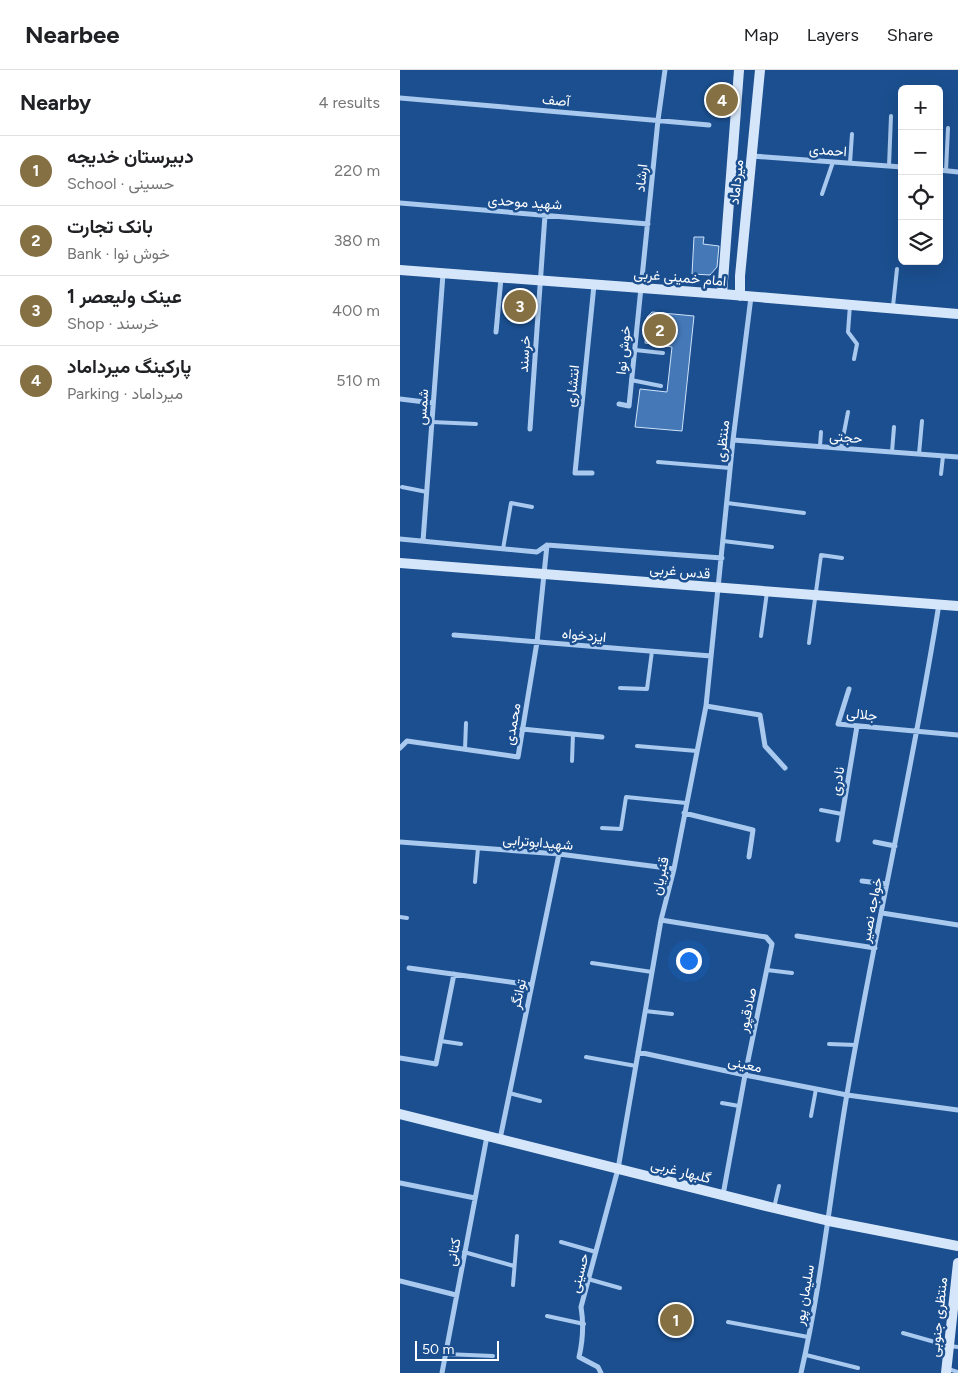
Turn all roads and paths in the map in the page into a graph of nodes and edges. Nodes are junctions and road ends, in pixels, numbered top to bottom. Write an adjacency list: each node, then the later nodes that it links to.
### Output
1 (665, 70): 6 (street, ارشاد)
2 (739, 70): 29 (street, میرداماد)
3 (760, 70): 10 (street, میرداماد)
4 (400, 98): 6 (street, آصف)
5 (891, 116): 13 (lane)
6 (658, 120): 7 (street, آصف); 21 (street, ارشاد)
7 (709, 125)
8 (948, 128): 16 (lane)
9 (852, 134): 12 (lane)
10 (752, 156): 11 (street, احمدی); 30 (street, میرداماد)
11 (833, 162): 12 (street, احمدی); 18 (lane)
12 (850, 163): 13 (street, احمدی)
13 (888, 166): 14 (street, احمدی)
14 (898, 167)
15 (943, 171): 16 (street)
16 (946, 171): 17 (street)
17 (958, 172)
18 (822, 194)
19 (400, 204): 20 (street, شهید موحدی)
20 (545, 215): 21 (street, شهید موحدی); 26 (street, خرسند)
21 (648, 224): 28 (street, ارشاد)
22 (897, 269): 32 (lane)
23 (400, 270): 24 (street, امام خمینی غربی)
24 (443, 274): 25 (street, امام خمینی غربی); 41 (street, شمس)
25 (501, 278): 26 (street, امام خمینی غربی); 34 (street)
26 (540, 281): 27 (street, امام خمینی غربی); 48 (street, خرسند)
27 (594, 285): 28 (street, امام خمینی غربی); 59 (street, انتشاری)
28 (641, 288): 29 (street, امام خمینی غربی); 35 (street, خوش نوا)
29 (722, 294): 30 (street, امام خمینی غربی)
30 (746, 296): 31 (street, امام خمینی غربی); 50 (street, منتظری)
31 (850, 305): 32 (street, امام خمینی غربی); 37 (lane)
32 (893, 309): 33 (street, امام خمینی غربی)
33 (958, 314)
34 (496, 332)
35 (635, 350): 36 (lane); 38 (street, خوش نوا)
36 (663, 353)
37 (854, 359)
38 (631, 380): 39 (lane); 42 (street, خوش نوا)
39 (661, 386)
40 (400, 399): 41 (street)
41 (433, 403): 45 (street, شمس)
42 (619, 404)
43 (848, 412): 52 (lane)
44 (922, 421): 54 (lane)
45 (432, 422): 46 (lane); 62 (street, شمس)
46 (476, 424)
47 (894, 427): 53 (lane)
48 (530, 429)
49 (821, 432): 51 (lane)
50 (733, 440): 51 (street, حجتی); 58 (street, منتظری)
51 (820, 446): 52 (street, حجتی)
52 (841, 448): 53 (street, حجتی)
53 (892, 452): 54 (street, حجتی)
54 (919, 454): 55 (street, حجتی)
55 (943, 456): 56 (street, حجتی); 60 (lane)
56 (958, 457)
57 (658, 462): 58 (lane)
58 (730, 468): 63 (street, منتظری)
59 (592, 473)
60 (940, 474)
61 (402, 487): 62 (lane)
62 (427, 492): 67 (street, شمس)
63 (727, 503): 65 (lane); 68 (street, منتظری)
64 (532, 507): 71 (lane)
65 (804, 513)
66 (400, 539): 67 (street)
67 (423, 541): 71 (street)
68 (723, 541): 70 (lane); 72 (street, منتظری)
69 (546, 545): 71 (street); 72 (street); 75 (street, محمدی)
70 (772, 548)
71 (502, 549)
72 (722, 558): 76 (street, منتظری)
73 (842, 558): 78 (lane)
74 (400, 563): 75 (street, قدس غربی)
75 (543, 574): 76 (street, قدس غربی); 83 (street, محمدی)
76 (719, 588): 77 (street, قدس غربی); 86 (street, قنبریان)
77 (767, 592): 78 (street, قدس غربی); 82 (lane)
78 (816, 595): 79 (street, قدس غربی); 84 (lane)
79 (939, 604): 80 (street, قدس غربی); 93 (street, خواجه نصیر)
80 (958, 606)
81 (454, 635): 83 (street, ایزدخواه)
82 (761, 636)
83 (537, 642): 85 (street, ایزدخواه); 92 (street, محمدی)
84 (809, 643)
85 (652, 652): 86 (street, ایزدخواه); 87 (lane)
86 (711, 656): 89 (street, قنبریان)
87 (620, 688)
88 (849, 689): 91 (street, جلالی)
89 (706, 706): 100 (street, قنبریان); 102 (street)
90 (466, 723): 99 (lane)
91 (857, 726): 93 (street, جلالی); 106 (street, نادری)
92 (522, 729): 94 (street); 99 (street, محمدی)
93 (918, 731): 95 (street, جلالی); 111 (street, خواجه نصیر)
94 (573, 734): 96 (street); 101 (lane)
95 (958, 735)
96 (602, 737)
97 (637, 746): 100 (lane)
98 (400, 748): 99 (street, محمدی)
99 (465, 749)
100 (697, 751): 103 (street, قنبریان)
101 (572, 761)
102 (785, 768)
103 (686, 803): 105 (street, قنبریان); 107 (lane)
104 (821, 810): 106 (lane)
105 (684, 812): 114 (street); 115 (street, قنبریان)
106 (842, 814): 108 (street, نادری)
107 (602, 828)
108 (838, 840)
109 (400, 842): 112 (street, شهیدابوترابی)
110 (875, 842): 111 (street)
111 (895, 846): 118 (street, خواجه نصیر)
112 (478, 848): 113 (street, شهیدابوترابی); 117 (lane)
113 (559, 854): 115 (street, شهیدابوترابی); 132 (street, توانگر)
114 (749, 857)
115 (674, 869): 122 (street, قنبریان)
116 (862, 880): 118 (street)
117 (475, 882)
118 (887, 884): 119 (street, خواجه نصیر)
119 (882, 913): 123 (street); 125 (street, خواجه نصیر)
120 (400, 917): 121 (lane)
121 (407, 918)
122 (661, 920): 128 (street, صادقپور); 129 (street, قنبریان)
123 (958, 925)
124 (797, 936): 125 (street)
125 (875, 948): 138 (street, خواجه نصیر)
126 (592, 963): 129 (lane)
127 (409, 968): 131 (street)
128 (767, 970): 130 (lane); 143 (street, صادقپور)
129 (652, 972): 133 (street, قنبریان)
130 (792, 973)
131 (454, 974): 132 (street); 135 (street)
132 (532, 984): 145 (street, توانگر)
133 (645, 1012): 134 (lane); 139 (street, قنبریان)
134 (672, 1014)
135 (441, 1041): 136 (lane); 141 (street)
136 (461, 1044)
137 (829, 1044): 138 (lane)
138 (856, 1045): 146 (street, خواجه نصیر)
139 (638, 1052): 142 (street, قنبریان); 143 (street, معینی)
140 (586, 1057): 142 (lane)
141 (400, 1058)
142 (636, 1066): 155 (street, قنبریان)
143 (744, 1075): 144 (street, معینی); 149 (street, صادقپور)
144 (816, 1089): 146 (street, معینی); 152 (lane)
145 (509, 1093): 147 (lane); 154 (street, توانگر)
146 (847, 1095): 150 (street); 161 (street, خواجه نصیر)
147 (540, 1101)
148 (722, 1103): 149 (lane)
149 (739, 1106): 158 (street, صادقپور)
150 (958, 1110)
151 (400, 1114): 153 (street, گلبهار غربی)
152 (811, 1116)
153 (487, 1136): 154 (street, گلبهار غربی); 159 (street, کتانی)
154 (500, 1139): 155 (street, گلبهار غربی)
155 (618, 1169): 158 (street, گلبهار غربی); 166 (street, حسینی)
156 (400, 1183): 159 (street)
157 (779, 1186): 160 (lane)
158 (723, 1195): 160 (street, گلبهار غربی)
159 (475, 1198): 165 (street, کتانی)
160 (774, 1208): 161 (street, گلبهار غربی)
161 (829, 1221): 164 (street, گلبهار غربی); 178 (street, سلیمان پور)
162 (517, 1236): 168 (lane)
163 (562, 1242): 166 (lane)
164 (958, 1246)
165 (464, 1252): 168 (lane); 173 (street, کتانی)
166 (596, 1252): 169 (street, حسینی)
167 (958, 1263): 179 (street, منتظری جنوبی)
168 (514, 1266): 171 (lane)
169 (588, 1280): 172 (lane); 176 (street, حسینی)
170 (400, 1281): 173 (street)
171 (513, 1284)
172 (620, 1288)
173 (456, 1295): 180 (street, کتانی)
174 (547, 1316): 176 (lane)
175 (728, 1322): 178 (lane)
176 (584, 1324): 187 (street, حسینی)
177 (903, 1333): 179 (lane)
178 (808, 1337): 181 (street, سلیمان پور)
179 (953, 1346): 184 (street, منتظری جنوبی)
180 (445, 1354): 182 (lane); 186 (street, کتانی)
181 (806, 1354): 183 (lane); 188 (street, سلیمان پور)
182 (493, 1356)
183 (858, 1368)
184 (946, 1371): 185 (lane)
185 (958, 1372)
186 (442, 1373)
187 (600, 1373)
188 (802, 1373)

